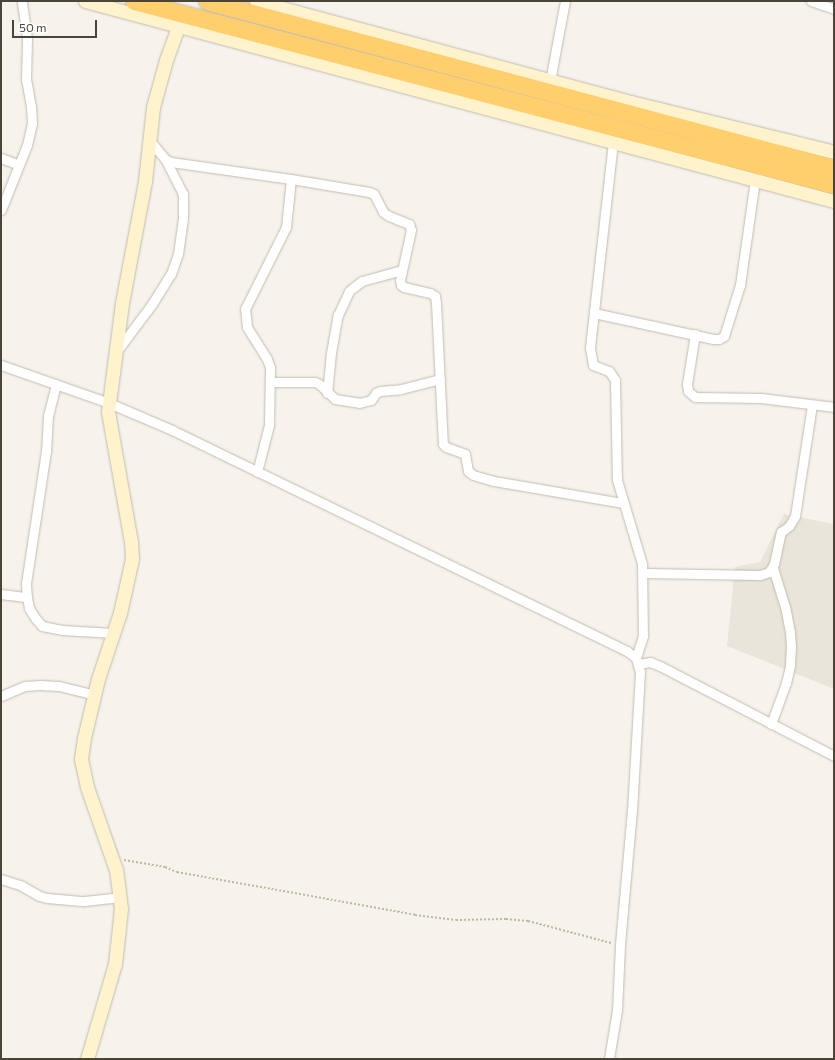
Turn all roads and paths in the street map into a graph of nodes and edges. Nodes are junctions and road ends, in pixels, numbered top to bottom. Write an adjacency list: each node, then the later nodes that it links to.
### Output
1 (22, 1): 17 (street)
2 (85, 1): 10 (street)
3 (134, 1): 21 (highway)
4 (207, 1): 18 (highway)
5 (256, 1): 8 (street)
6 (566, 1): 11 (street)
7 (811, 1): 9 (street)
8 (289, 6): 11 (street)
9 (834, 9)
10 (179, 25): 12 (street); 13 (street)
11 (550, 81): 14 (street)
12 (150, 141): 16 (street); 27 (street)
13 (613, 142): 20 (street); 25 (street)
14 (834, 152)
15 (1, 158): 17 (street)
16 (165, 159): 19 (street); 27 (street)
17 (19, 164): 23 (street)
18 (834, 168)
19 (291, 179): 24 (street); 30 (street)
20 (755, 180): 22 (street); 26 (street)
21 (834, 185)
22 (834, 201)
23 (1, 210)
24 (402, 270): 29 (street); 32 (street)
25 (594, 313): 26 (street); 37 (street)
26 (695, 334): 34 (street)
27 (116, 352): 33 (street)
28 (1, 365): 31 (street)
29 (440, 379): 32 (street); 37 (street)
30 (270, 382): 32 (street); 36 (street)
31 (56, 384): 33 (street); 41 (street)
32 (327, 393)
33 (110, 395): 36 (street); 42 (street)
34 (812, 405): 35 (street); 38 (street)
35 (834, 407)
36 (257, 469): 43 (street)
37 (623, 503): 39 (street)
38 (773, 568): 39 (street); 46 (street)
39 (643, 573): 43 (street)
40 (1, 594): 41 (street)
41 (27, 597): 42 (street)
42 (113, 633): 44 (street)
43 (637, 658): 46 (street); 51 (street)
44 (94, 695): 45 (street); 48 (street)
45 (1, 696)
46 (772, 722): 47 (street)
47 (834, 756)
48 (113, 858): 50 (street); 51 (path)
49 (1, 879): 50 (street)
50 (121, 898): 52 (street)
51 (620, 945): 53 (street)
52 (87, 1059)
53 (609, 1059)

